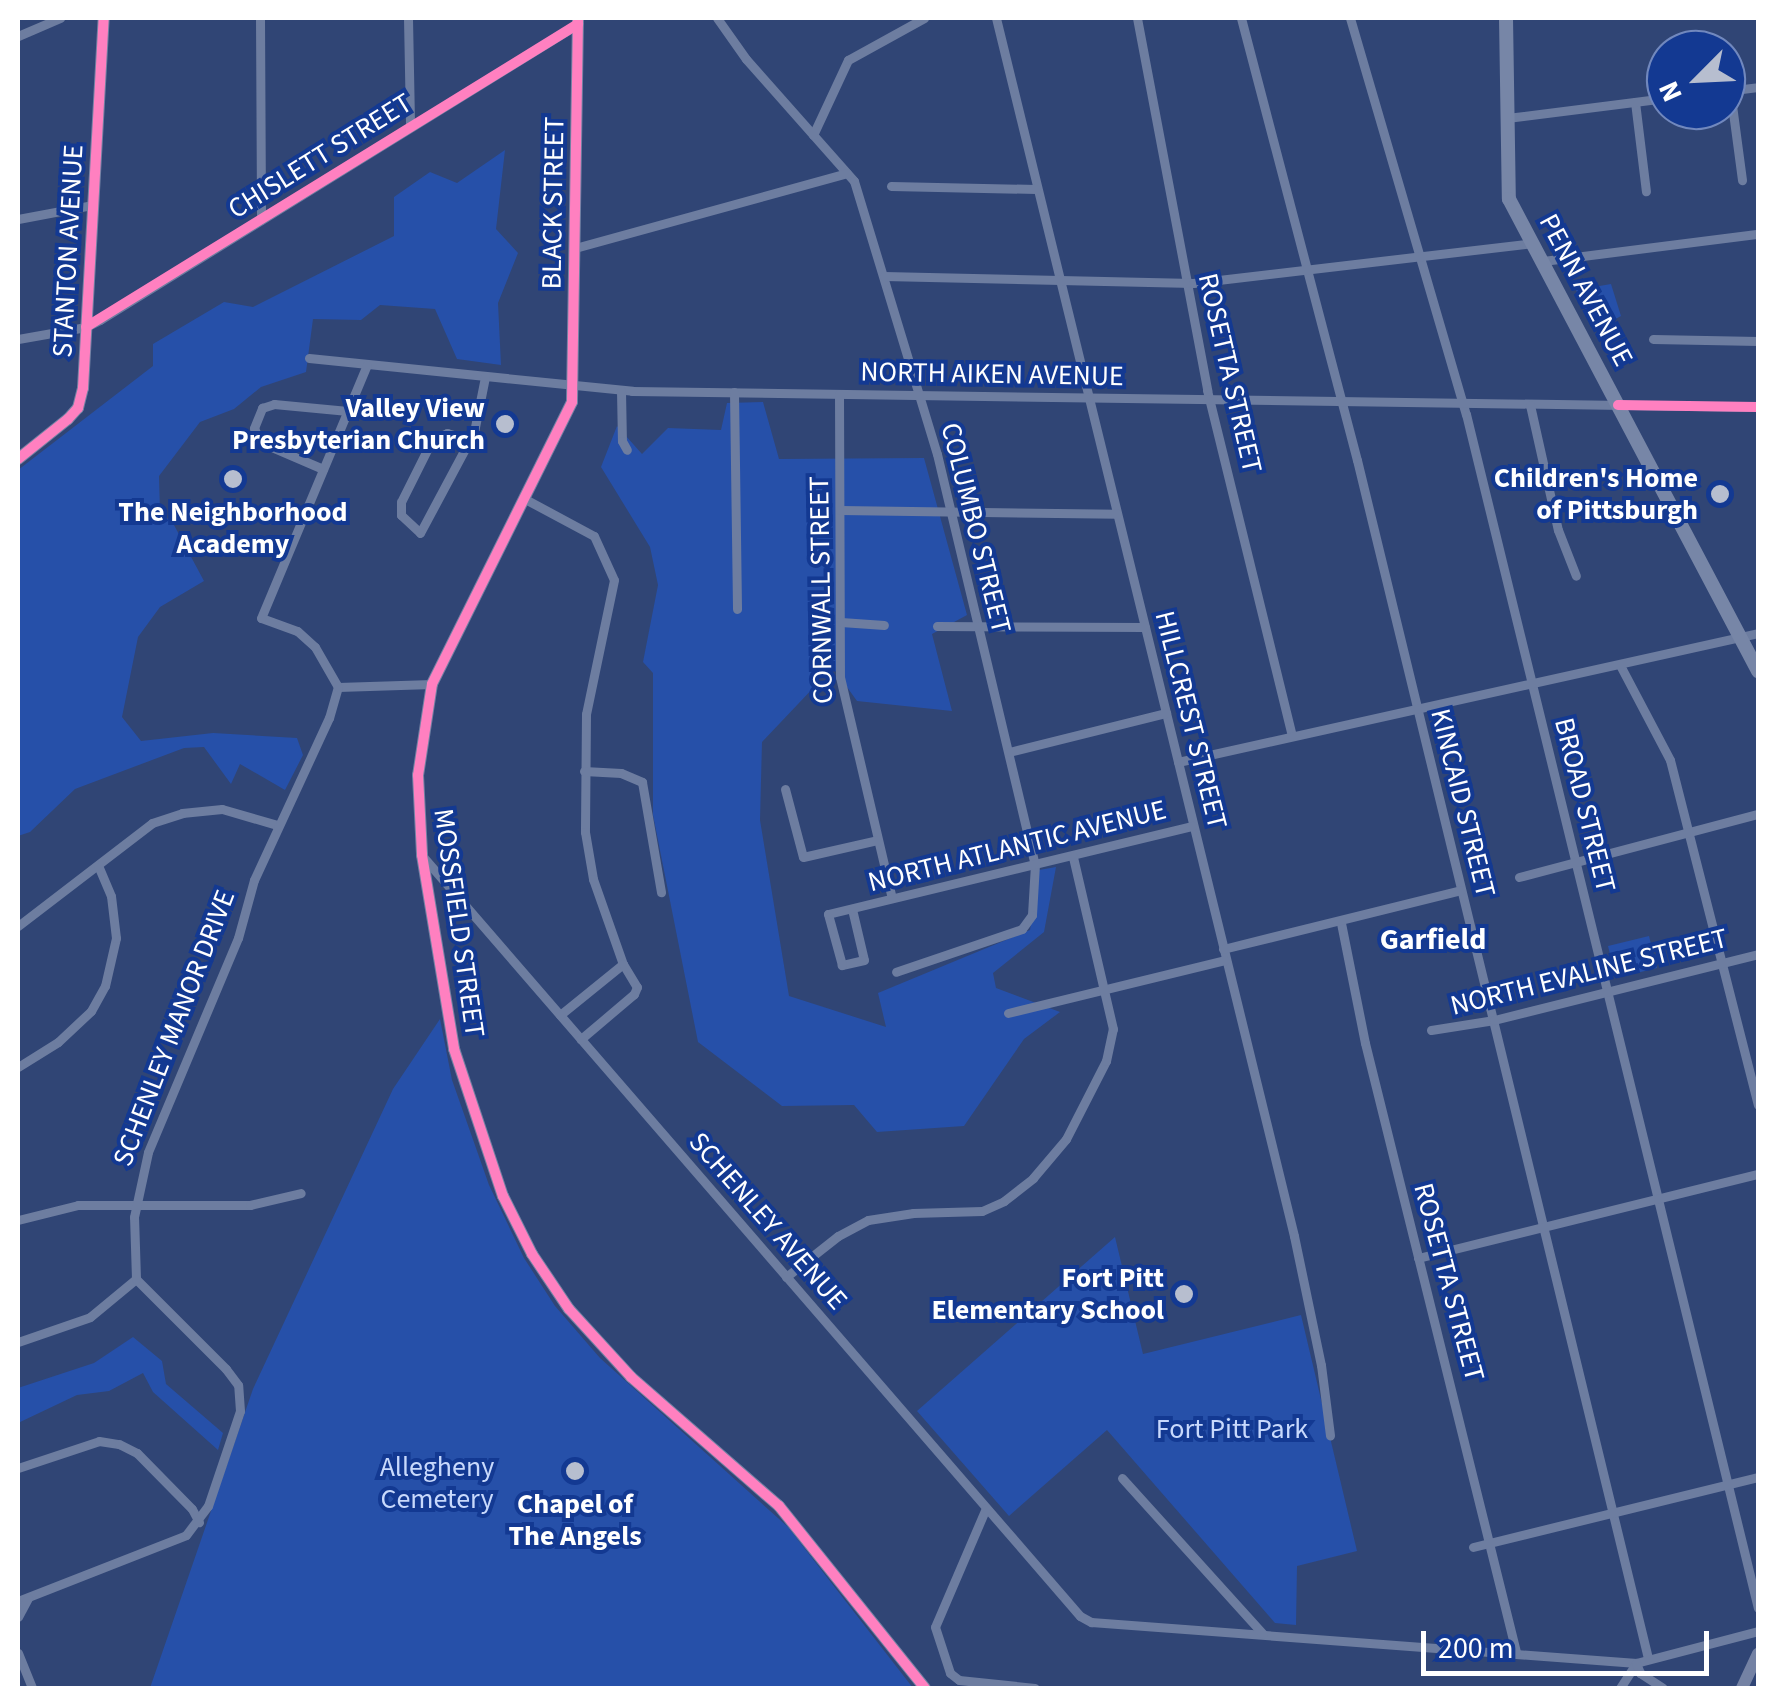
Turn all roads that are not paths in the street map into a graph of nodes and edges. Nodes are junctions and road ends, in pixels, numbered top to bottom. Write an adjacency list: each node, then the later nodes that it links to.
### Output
1 (60, 18): 13 (street)
2 (104, 18): 25 (street, STANTON AVENUE)
3 (260, 18): 27 (street)
4 (408, 18): 17 (street)
5 (718, 18): 19 (street, COLUMBO STREET)
6 (924, 18): 19 (street)
7 (996, 18): 23 (street, HILLCREST STREET)
8 (1138, 18): 36 (street, ROSETTA STREET)
9 (1240, 18): 33 (street, KINCAID STREET)
10 (1350, 18): 31 (street, BROAD STREET)
11 (1506, 18): 16 (main road, PENN AVENUE)
12 (578, 21): 17 (street, CHISLETT STREET); 30 (street, BLACK STREET)
13 (18, 36)
14 (1646, 100): 15 (street)
15 (1634, 102): 16 (street); 24 (street)
16 (1508, 118): 29 (main road, PENN AVENUE)
17 (410, 127): 27 (street, CHISLETT STREET)
18 (1734, 130): 21 (street)
19 (813, 134): 20 (street, COLUMBO STREET)
20 (848, 173): 30 (street); 34 (street, COLUMBO STREET)
21 (1742, 180)
22 (891, 186): 23 (street)
23 (1036, 189): 35 (street, HILLCREST STREET)
24 (1646, 191)
25 (92, 205): 26 (street); 37 (street, STANTON AVENUE)
26 (18, 219)
27 (261, 220): 37 (street, CHISLETT STREET)
28 (1758, 234): 32 (street)
29 (1533, 244): 31 (street); 32 (main road, PENN AVENUE)
30 (575, 248): 44 (street, BLACK STREET)
31 (1421, 257): 33 (street); 52 (street, BROAD STREET)
32 (1543, 262): 54 (main road, PENN AVENUE)
33 (1306, 270): 36 (street); 51 (street, KINCAID STREET)
34 (884, 276): 35 (street); 48 (street, COLUMBO STREET)
35 (1060, 279): 36 (street); 49 (street, HILLCREST STREET)
36 (1186, 282): 50 (street, ROSETTA STREET)
37 (86, 327): 39 (street, CHISLETT STREET); 59 (street, STANTON AVENUE)
38 (1653, 338): 40 (street)
39 (18, 339)
40 (1758, 340)
41 (310, 358): 42 (street, NORTH AIKEN AVENUE)
42 (367, 365): 43 (street, NORTH AIKEN AVENUE); 56 (street)
43 (485, 378): 44 (street, NORTH AIKEN AVENUE); 57 (street)
44 (573, 388): 45 (street, NORTH AIKEN AVENUE); 61 (street, MOSSFIELD STREET)
45 (620, 391): 46 (street, NORTH AIKEN AVENUE); 58 (street)
46 (734, 392): 47 (street, NORTH AIKEN AVENUE); 66 (street)
47 (840, 394): 48 (street, NORTH AIKEN AVENUE); 62 (street, CORNWALL STREET)
48 (920, 395): 49 (street, NORTH AIKEN AVENUE); 63 (street, COLUMBO STREET)
49 (1089, 398): 50 (street, NORTH AIKEN AVENUE); 64 (street, HILLCREST STREET)
50 (1210, 399): 51 (street, NORTH AIKEN AVENUE); 81 (street, ROSETTA STREET)
51 (1341, 402): 52 (street, NORTH AIKEN AVENUE); 79 (street, KINCAID STREET)
52 (1463, 403): 53 (street, NORTH AIKEN AVENUE); 77 (street, BROAD STREET)
53 (1530, 405): 54 (street, NORTH AIKEN AVENUE); 65 (street)
54 (1618, 405): 55 (street, NORTH AIKEN AVENUE); 73 (main road, PENN AVENUE)
55 (1758, 407)
56 (348, 411): 60 (street); 60 (street)
57 (470, 440): 57 (street)
58 (627, 450)
59 (18, 459)
60 (324, 469): 78 (street)
61 (525, 499): 76 (street, MOSSFIELD STREET); 84 (street)
62 (840, 510): 63 (street); 67 (street, CORNWALL STREET)
63 (949, 511): 64 (street); 69 (street, COLUMBO STREET)
64 (1117, 514): 71 (street, HILLCREST STREET)
65 (1576, 576)
66 (738, 609)
67 (840, 622): 68 (street); 90 (street, CORNWALL STREET)
68 (884, 625)
69 (976, 625): 70 (street); 71 (street); 82 (street, COLUMBO STREET)
70 (937, 626)
71 (1145, 627): 80 (street, HILLCREST STREET)
72 (1758, 633): 73 (street, NORTH ATLANTIC AVENUE)
73 (1742, 639): 74 (street, NORTH ATLANTIC AVENUE); 75 (main road, PENN AVENUE)
74 (1621, 666): 77 (street, NORTH ATLANTIC AVENUE); 89 (street)
75 (1758, 671)
76 (432, 684): 78 (street); 91 (street, MOSSFIELD STREET)
77 (1533, 685): 79 (street, NORTH ATLANTIC AVENUE); 93 (street, BROAD STREET)
78 (338, 687): 87 (street, SCHENLEY MANOR DRIVE)
79 (1417, 711): 81 (street, NORTH ATLANTIC AVENUE); 97 (street, KINCAID STREET)
80 (1166, 713): 82 (street); 83 (street, HILLCREST STREET)
81 (1292, 735): 83 (street, NORTH ATLANTIC AVENUE)
82 (1009, 752): 94 (street, COLUMBO STREET)
83 (1178, 762): 88 (street, HILLCREST STREET)
84 (584, 771): 98 (street); 106 (street)
85 (784, 789): 90 (street)
86 (1758, 814): 89 (street)
87 (277, 825): 95 (street); 120 (street, SCHENLEY MANOR DRIVE)
88 (1193, 826): 92 (street, NORTH ATLANTIC AVENUE); 103 (street, HILLCREST STREET)
89 (1687, 832): 93 (street); 105 (street)
90 (876, 840): 99 (street, CORNWALL STREET)
91 (422, 855): 111 (street, SCHENLEY AVENUE); 149 (street, MOSSFIELD STREET)
92 (1073, 857): 94 (street, NORTH ATLANTIC AVENUE); 108 (street)
93 (1576, 861): 96 (street); 109 (street, BROAD STREET)
94 (1035, 864): 99 (street, NORTH ATLANTIC AVENUE); 107 (street, COLUMBO STREET)
95 (98, 866): 102 (street); 115 (street)
96 (1519, 877)
97 (1461, 890): 101 (street); 112 (street, KINCAID STREET)
98 (661, 892)
99 (892, 898): 100 (street, NORTH ATLANTIC AVENUE)
100 (852, 909): 100 (street, NORTH ATLANTIC AVENUE)
101 (1340, 922): 103 (street); 123 (street, ROSETTA STREET)
102 (18, 926)
103 (1224, 954): 108 (street); 127 (street, HILLCREST STREET)
104 (1758, 954): 105 (street, NORTH EVALINE STREET)
105 (1722, 963): 109 (street, NORTH EVALINE STREET); 116 (street)
106 (622, 964): 111 (street); 114 (street)
107 (896, 972)
108 (1106, 988): 110 (street); 124 (street)
109 (1608, 992): 112 (street, NORTH EVALINE STREET); 119 (street, BROAD STREET)
110 (1008, 1013)
111 (560, 1015): 114 (street, SCHENLEY AVENUE)
112 (1494, 1020): 113 (street, NORTH EVALINE STREET); 122 (street, KINCAID STREET)
113 (1431, 1030)
114 (580, 1039): 124 (street, SCHENLEY AVENUE)
115 (18, 1068)
116 (1758, 1106)
117 (1758, 1174): 119 (street)
118 (301, 1193): 120 (street)
119 (1658, 1198): 122 (street); 131 (street, BROAD STREET)
120 (135, 1204): 121 (street); 125 (street, SCHENLEY MANOR DRIVE)
121 (18, 1220)
122 (1544, 1226): 123 (street); 133 (street, KINCAID STREET)
123 (1418, 1258): 135 (street, ROSETTA STREET)
124 (786, 1276): 132 (street, SCHENLEY AVENUE)
125 (136, 1279): 126 (street); 134 (street)
126 (18, 1342)
127 (1330, 1435)
128 (18, 1468): 134 (street)
129 (1758, 1477): 131 (street)
130 (1122, 1478): 142 (street)
131 (1728, 1484): 133 (street); 139 (street, BROAD STREET)
132 (986, 1508): 142 (street, SCHENLEY AVENUE); 150 (street)
133 (1614, 1513): 135 (street); 146 (street, KINCAID STREET)
134 (199, 1522): 137 (street)
135 (1490, 1544): 136 (street); 143 (street, ROSETTA STREET)
136 (1473, 1547)
137 (30, 1596): 138 (street); 140 (street)
138 (18, 1600)
139 (1758, 1608)
140 (18, 1617)
141 (1758, 1631): 146 (street)
142 (1263, 1634): 143 (street)
143 (1516, 1652): 147 (street)
144 (18, 1653): 148 (street)
145 (1758, 1653): 153 (street)
146 (1648, 1658): 147 (street)
147 (1636, 1664): 151 (street); 152 (street)
148 (32, 1688)
149 (925, 1688)
150 (1035, 1688)
151 (1620, 1688)
152 (1664, 1688)
153 (1742, 1688)

